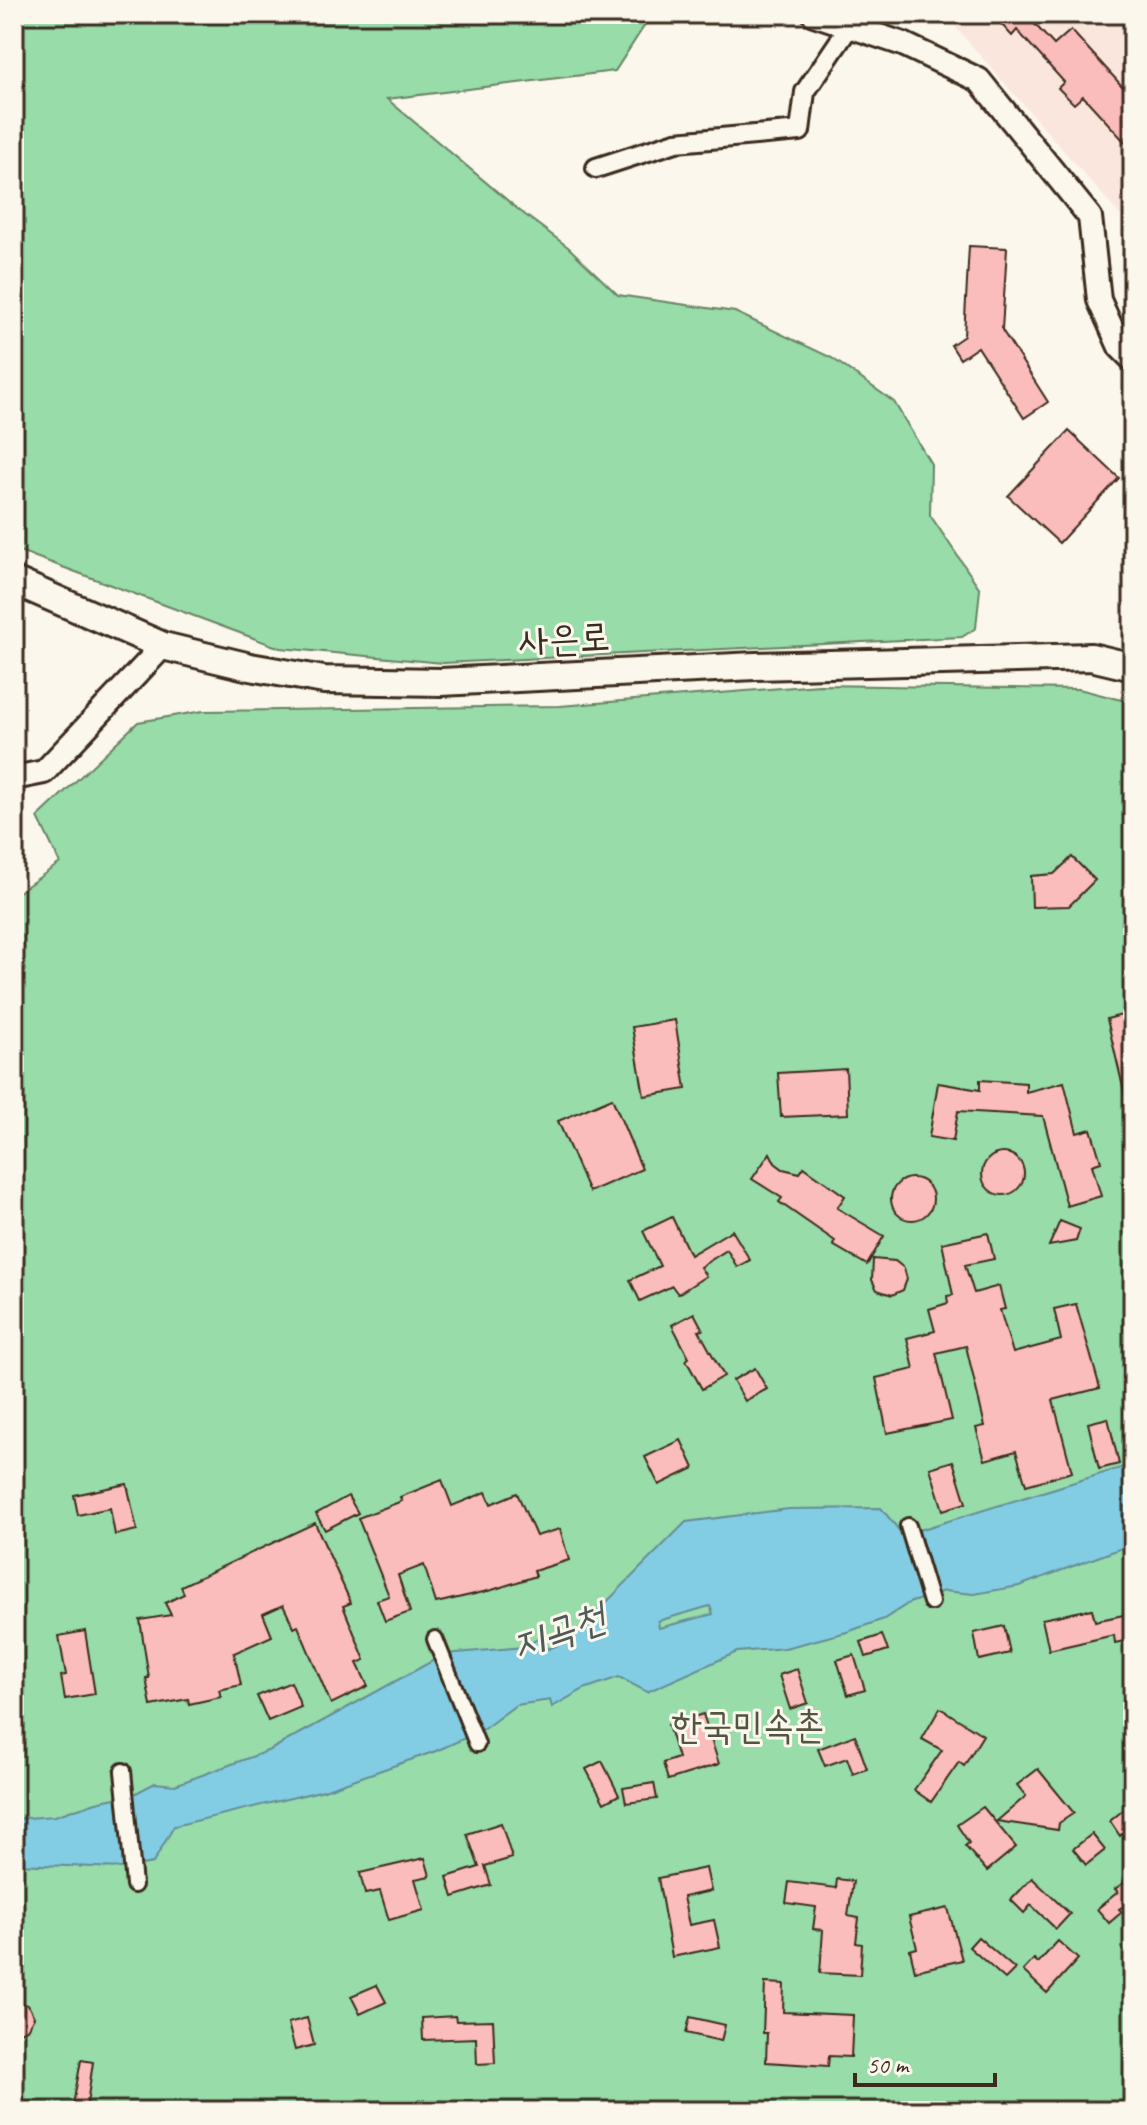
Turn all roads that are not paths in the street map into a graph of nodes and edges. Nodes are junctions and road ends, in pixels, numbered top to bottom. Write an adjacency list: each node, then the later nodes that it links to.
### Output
1 (814, 14): 2 (street)
2 (851, 24): 3 (street); 4 (street)
3 (596, 168)
4 (1133, 360)
5 (14, 581): 6 (main road, 사은로)
6 (163, 646): 7 (main road, 사은로); 8 (street)
7 (1133, 667)
8 (14, 778)
9 (908, 1526): 10 (street)
10 (931, 1602)
11 (435, 1639): 12 (street)
12 (477, 1744)
13 (123, 1771): 14 (street)
14 (134, 1885)

